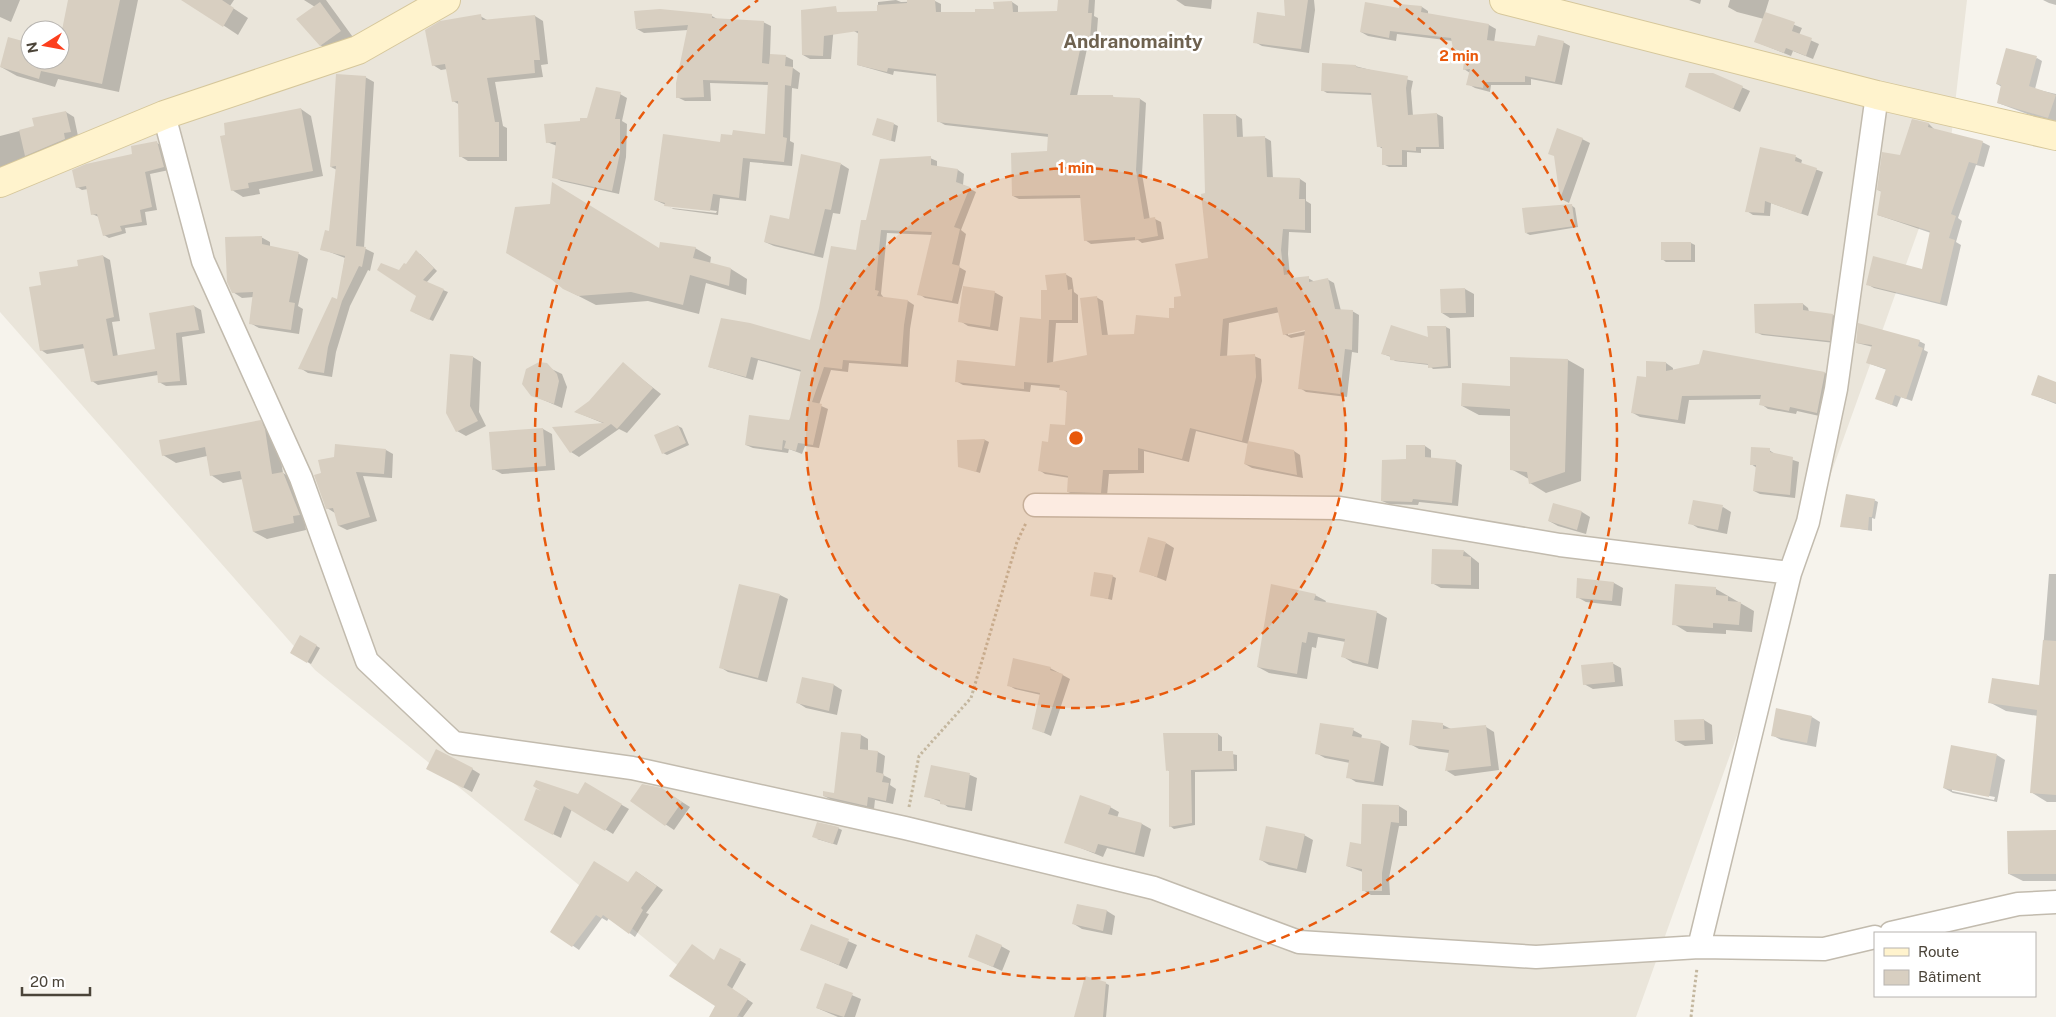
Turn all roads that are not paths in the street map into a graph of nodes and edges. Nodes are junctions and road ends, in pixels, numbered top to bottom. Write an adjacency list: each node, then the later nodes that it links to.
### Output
1 (446, 0): 4 (main road)
2 (1504, 0): 3 (main road)
3 (1877, 94): 5 (main road); 8 (street)
4 (164, 115): 6 (main road); 12 (street)
5 (2056, 136)
6 (0, 184)
7 (1035, 505): 8 (street)
8 (1790, 573): 12 (street)
9 (2056, 902): 10 (street)
10 (1895, 932)
11 (1874, 937): 12 (street)
12 (1699, 947)

